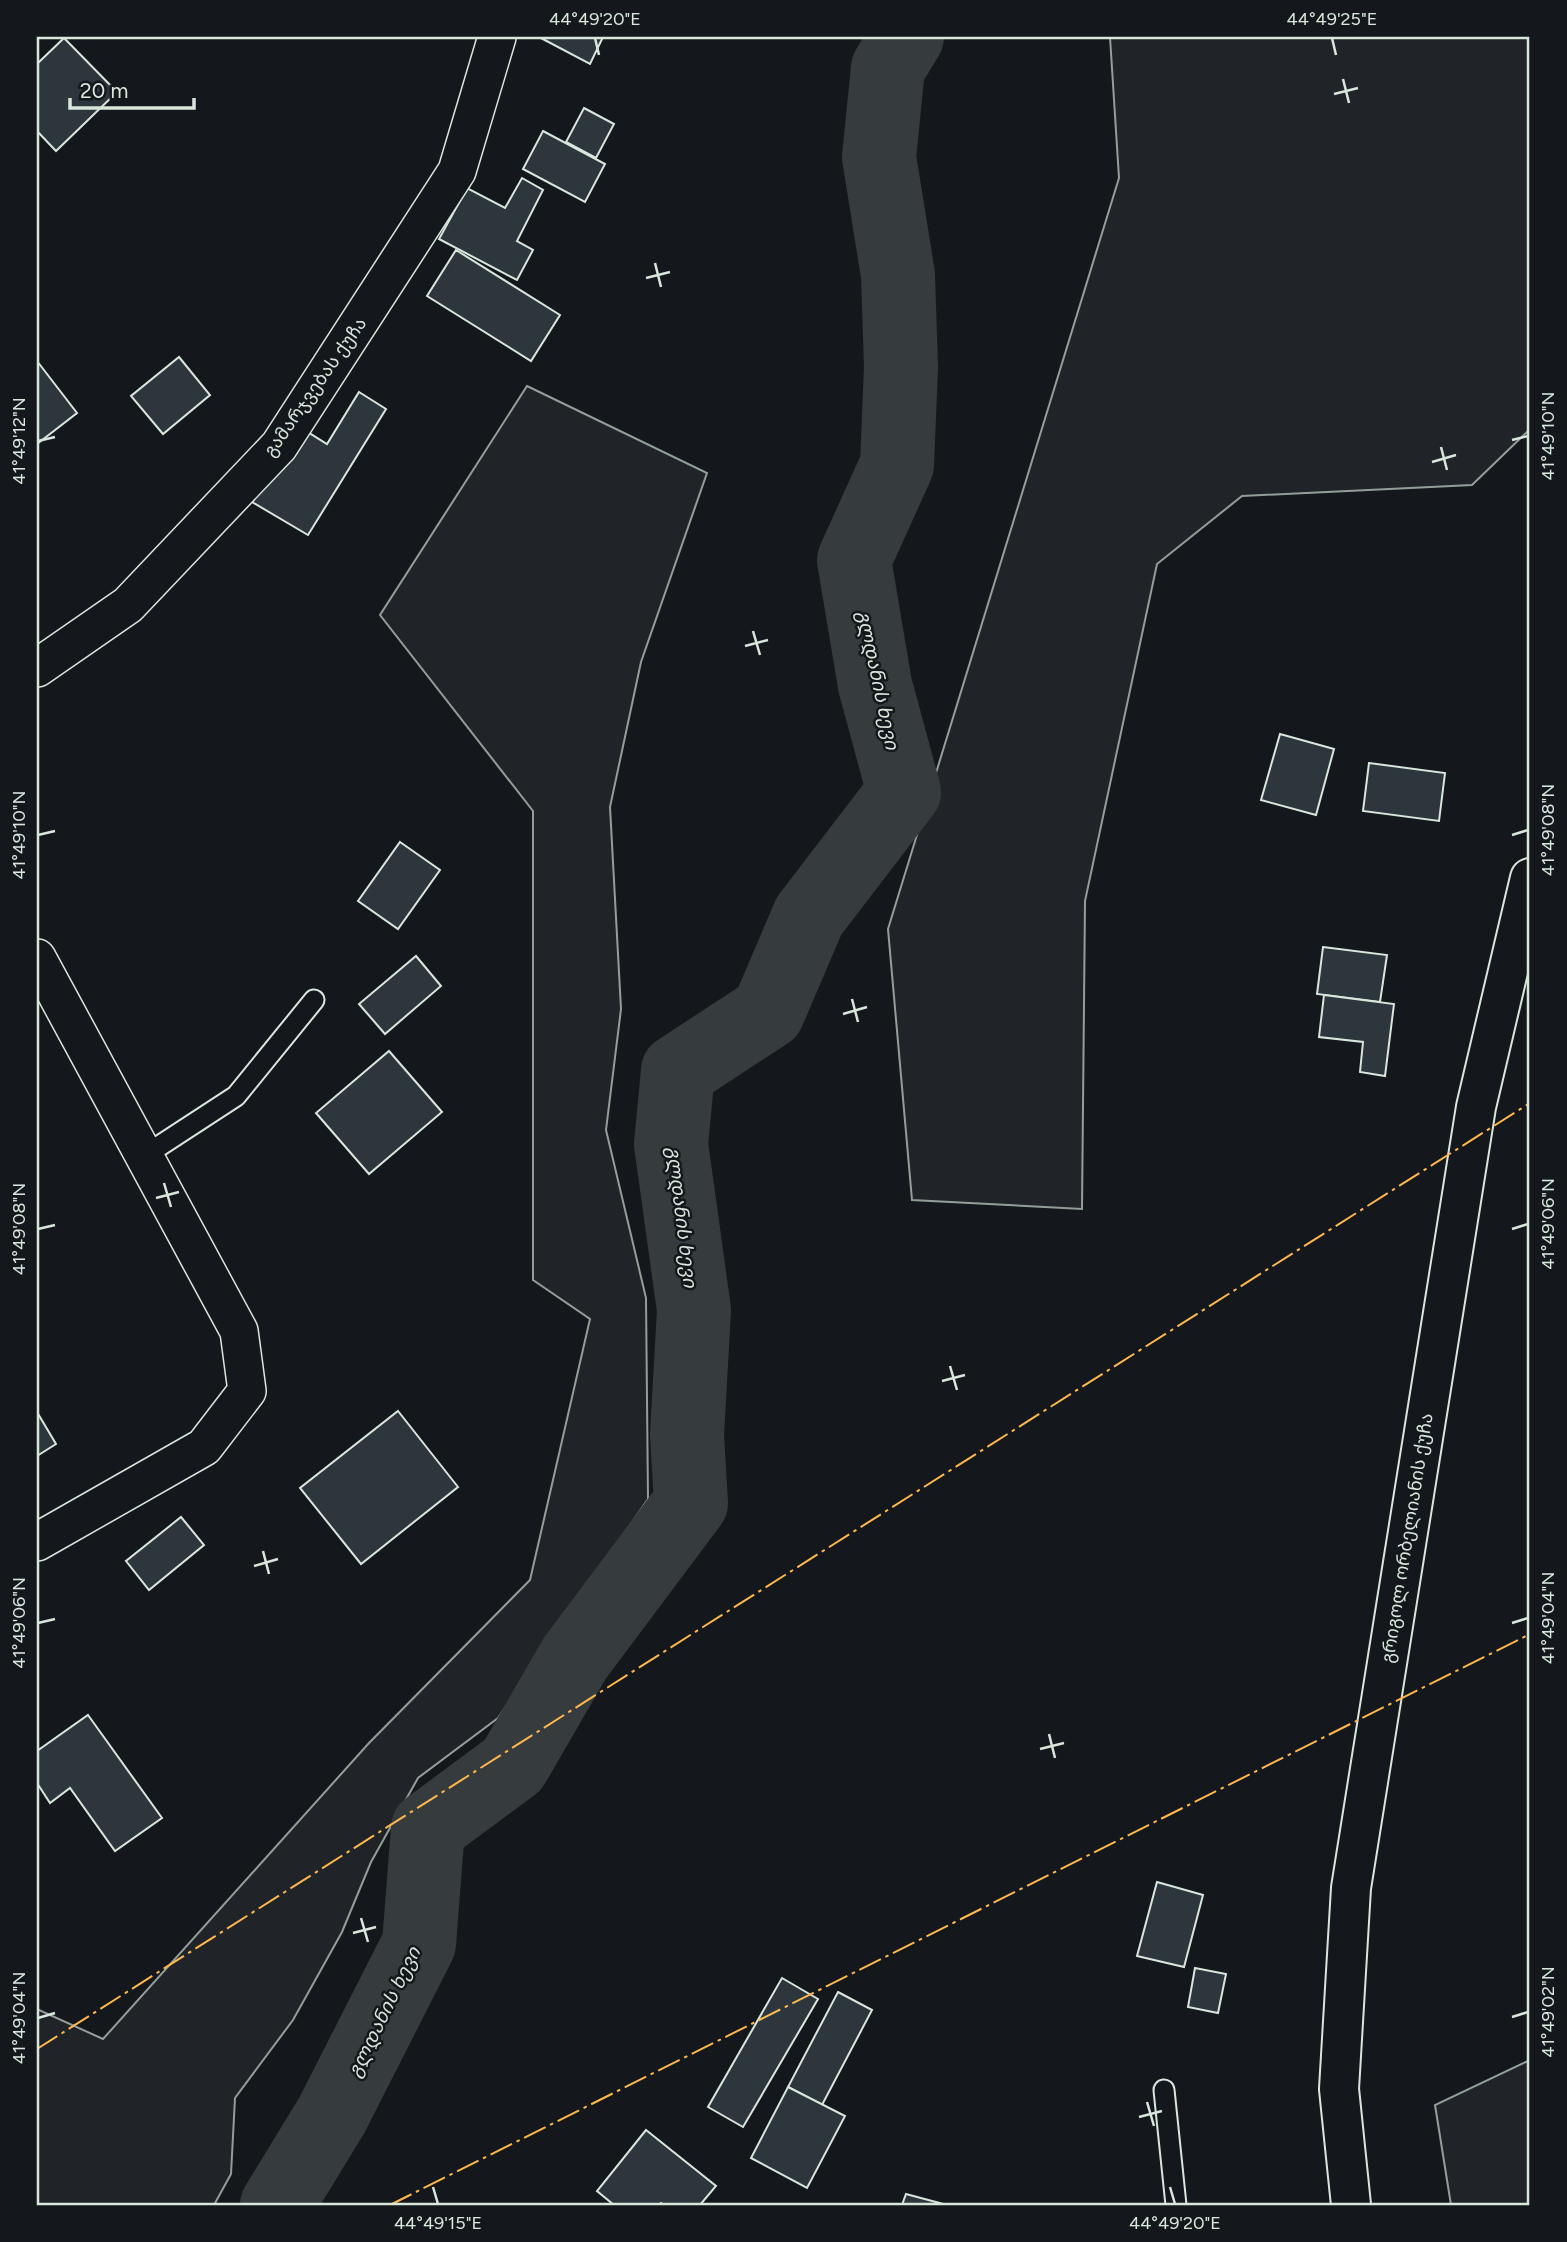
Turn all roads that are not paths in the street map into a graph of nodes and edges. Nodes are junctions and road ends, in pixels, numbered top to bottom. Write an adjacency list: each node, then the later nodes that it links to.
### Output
1 (497, 37): 2 (street, გამარჯვებას ქუჩა)
2 (37, 668)
3 (1530, 878): 10 (main road, გრიგოლ ორბელიანის ქუჩა)
4 (37, 958): 6 (street)
5 (314, 1000): 6 (lane)
6 (144, 1156): 7 (street)
7 (37, 1542)
8 (1164, 2090): 9 (lane)
9 (1176, 2205)
10 (1351, 2205)

